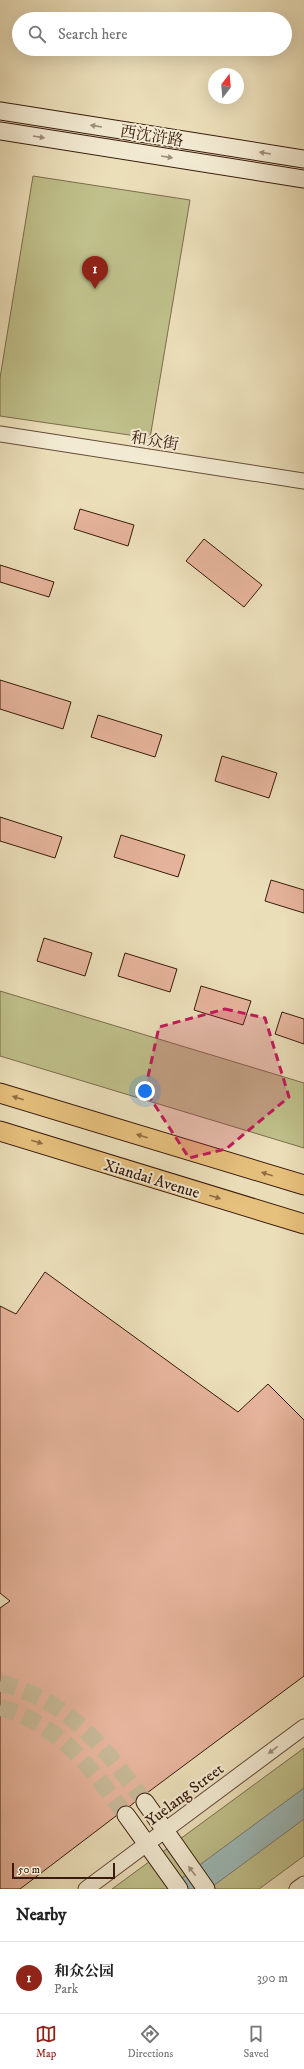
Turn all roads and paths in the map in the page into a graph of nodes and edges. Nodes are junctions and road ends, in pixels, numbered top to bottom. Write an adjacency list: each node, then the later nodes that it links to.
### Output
1 (0, 110): 3 (main road, 西沈浒路, one-way to 1)
2 (0, 131): 4 (main road, 西沈浒路, one-way to 4)
3 (304, 159)
4 (304, 179)
5 (0, 434): 6 (street, 和众街)
6 (304, 481)
7 (0, 1093): 9 (main road, one-way to 7)
8 (0, 1131): 10 (main road, Xiandai Avenue, one-way to 10)
9 (304, 1185)
10 (304, 1224)
11 (304, 1727): 14 (street, Yuelang Street, one-way to 14)
12 (145, 1802): 14 (main road)
13 (126, 1815): 15 (main road)
14 (165, 1831): 15 (street, Yuelang Street); 19 (main road, one-way to 14)
15 (147, 1844): 17 (street, Yuelang Street); 18 (main road)
16 (304, 1884): 20 (street)
17 (86, 1889)
18 (179, 1889)
19 (206, 1889)
20 (297, 1889)

